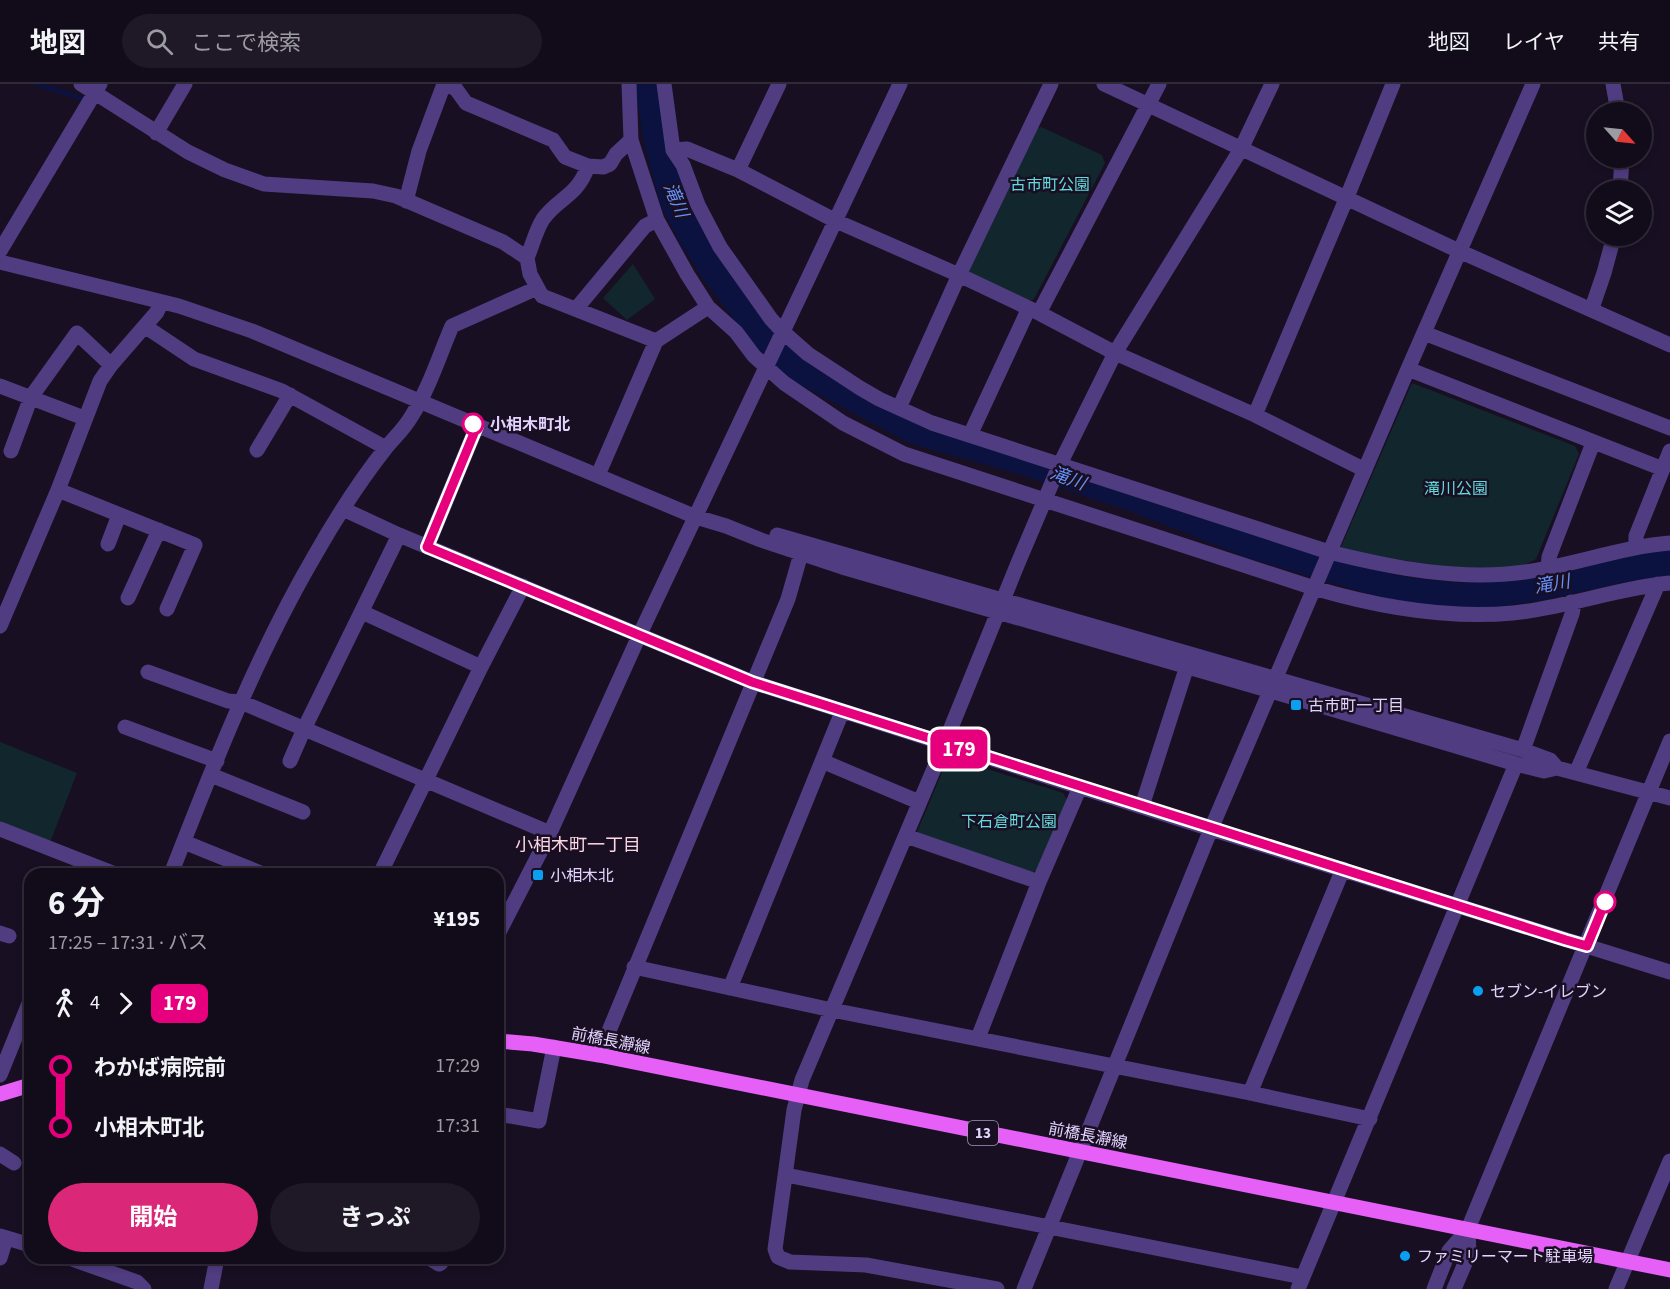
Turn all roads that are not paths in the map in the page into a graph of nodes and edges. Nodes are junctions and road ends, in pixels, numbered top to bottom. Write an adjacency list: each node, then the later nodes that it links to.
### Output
1 (81, 84): 15 (street)
2 (185, 84): 18 (street)
3 (445, 84): 22 (street); 25 (street)
4 (629, 84): 19 (street)
5 (664, 84): 21 (street)
6 (778, 84): 23 (street)
7 (900, 84): 27 (street)
8 (1052, 84): 33 (street)
9 (1104, 84): 17 (street)
10 (1159, 84): 17 (street)
11 (1272, 84): 20 (street)
12 (1393, 84): 24 (street)
13 (1533, 84): 30 (street)
14 (1613, 84): 16 (street)
15 (97, 88): 18 (street); 29 (street)
16 (1616, 102)
17 (1148, 105): 20 (street); 39 (street)
18 (156, 133): 25 (street)
19 (631, 140): 22 (street); 26 (street)
20 (1241, 149): 24 (street); 45 (street)
21 (673, 150): 23 (street); 42 (street)
22 (588, 166): 31 (street)
23 (738, 170): 27 (street)
24 (1347, 197): 30 (street); 54 (street)
25 (406, 201): 31 (street)
26 (657, 220): 36 (street); 38 (street)
27 (836, 221): 33 (street); 42 (street)
28 (1611, 246): 37 (street)
29 (0, 251)
30 (1460, 251): 37 (street); 41 (street)
31 (527, 258): 34 (street)
32 (0, 262): 35 (street)
33 (959, 275): 39 (street); 53 (street)
34 (537, 288): 38 (street); 52 (street)
35 (161, 302): 40 (street); 52 (street)
36 (708, 307): 43 (street); 47 (street)
37 (1592, 308): 44 (street)
38 (576, 309): 43 (street)
39 (1034, 311): 45 (street); 58 (street)
40 (146, 327): 46 (street); 50 (street)
41 (1424, 333): 48 (street); 57 (street)
42 (782, 335): 47 (street); 53 (street)
43 (656, 341): 67 (street)
44 (1670, 345)
45 (1115, 353): 54 (street); 64 (street)
46 (111, 365): 51 (street); 55 (street)
47 (767, 365): 69 (street); 72 (street)
48 (1408, 369): 59 (street); 65 (street)
49 (0, 386): 51 (street)
50 (290, 395): 60 (street); 61 (street)
51 (31, 396): 55 (street); 62 (street)
52 (421, 401): 56 (street); 60 (street)
53 (899, 408): 58 (street)
54 (1255, 415): 65 (street)
55 (84, 418): 68 (street)
56 (477, 426): 67 (street); 77 (street)
57 (1670, 428)
58 (970, 435): 64 (street)
59 (1593, 442): 66 (street); 81 (street)
60 (386, 448): 70 (street)
61 (257, 450)
62 (11, 451)
63 (1670, 451): 66 (street)
64 (1059, 466): 69 (street); 80 (street)
65 (1365, 470): 80 (street)
66 (1663, 470): 79 (street)
67 (598, 475): 72 (street)
68 (58, 490): 71 (street); 90 (street)
69 (1046, 498): 84 (street); 87 (street)
70 (343, 510): 74 (street); 97 (street)
71 (119, 515): 73 (street); 76 (street)
72 (696, 518): 78 (street); 91 (street)
73 (159, 530): 85 (street); 88 (street)
74 (399, 536): 77 (street); 89 (street)
75 (1670, 543): 79 (street)
76 (108, 544)
77 (427, 547): 83 (street)
78 (803, 547): 87 (street); 95 (street)
79 (1636, 547): 81 (street)
80 (1329, 552): 81 (street); 84 (street)
81 (1548, 568)
82 (1664, 584): 86 (street); 107 (street)
83 (523, 586): 91 (street); 93 (street)
84 (1314, 588): 86 (street); 96 (street)
85 (128, 598)
86 (1571, 602): 103 (street)
87 (1001, 607): 92 (street); 96 (street); 102 (street)
88 (167, 609)
89 (362, 612): 93 (street); 100 (street)
90 (0, 626)
91 (639, 636): 95 (street); 118 (street)
92 (1187, 666): 96 (street); 114 (street)
93 (481, 667): 109 (street)
94 (148, 672): 97 (street)
95 (752, 682): 98 (street); 130 (street)
96 (1273, 685): 103 (street); 117 (street)
97 (241, 702): 100 (street); 104 (street)
98 (842, 712): 102 (street); 106 (street)
99 (125, 727): 104 (street)
100 (304, 729): 105 (street); 109 (street)
101 (1670, 741): 111 (street)
102 (944, 745): 110 (street); 113 (street)
103 (1519, 757): 107 (street); 127 (street)
104 (217, 761): 108 (street)
105 (290, 761)
106 (822, 761): 113 (street); 132 (street)
107 (1576, 773): 111 (street)
108 (211, 775): 115 (street); 120 (street)
109 (424, 781): 118 (street); 124 (street)
110 (1080, 787): 114 (street); 126 (street)
111 (1650, 792): 112 (street); 129 (street)
112 (1670, 798)
113 (919, 802): 119 (street)
114 (1142, 806): 117 (street)
115 (303, 812)
116 (0, 829): 121 (street)
117 (1211, 829): 125 (street); 139 (street)
118 (550, 833): 128 (street)
119 (906, 836): 126 (street); 133 (street)
120 (184, 842): 122 (street); 123 (street)
121 (100, 868)
122 (173, 868)
123 (248, 868)
124 (383, 868)
125 (1343, 869): 127 (street); 142 (street)
126 (1039, 882): 135 (street)
127 (1458, 907): 129 (street); 146 (street)
128 (504, 922)
129 (1587, 946): 131 (street); 154 (street)
130 (634, 967): 132 (street); 138 (street)
131 (1670, 972)
132 (730, 988): 133 (street)
133 (832, 1010): 135 (street); 144 (street)
134 (24, 1016): 140 (street)
135 (978, 1038): 139 (street)
136 (504, 1042): 137 (main road, 前橋長瀞線 / 13)
137 (554, 1047): 138 (main road, 前橋長瀞線 / 13); 145 (street)
138 (599, 1055): 144 (main road, 前橋長瀞線 / 13)
139 (1114, 1067): 142 (street); 147 (street)
140 (0, 1075)
141 (24, 1087): 143 (main road)
142 (1250, 1093): 146 (street)
143 (0, 1094)
144 (797, 1096): 147 (main road, 前橋長瀞線 / 13); 151 (street)
145 (504, 1115)
146 (1370, 1119): 152 (street)
147 (1079, 1151): 152 (main road, 前橋長瀞線 / 13); 153 (street)
148 (0, 1154): 150 (street)
149 (1670, 1161): 158 (street)
150 (14, 1163)
151 (786, 1175): 153 (street); 165 (street)
152 (1334, 1204): 154 (main road, 前橋長瀞線 / 13); 162 (street)
153 (1048, 1228): 162 (street); 166 (street)
154 (1468, 1229): 158 (main road, 前橋長瀞線 / 13); 167 (street); 168 (street)
155 (3, 1237): 156 (street); 157 (street)
156 (24, 1243)
157 (0, 1258)
158 (1627, 1261): 161 (main road, 前橋長瀞線 / 13); 169 (street)
159 (96, 1264): 163 (street)
160 (216, 1264): 164 (street)
161 (1670, 1270)
162 (1300, 1284)
163 (144, 1289)
164 (211, 1289)
165 (997, 1289)
166 (1024, 1289)
167 (1434, 1289)
168 (1454, 1289)
169 (1616, 1289)

